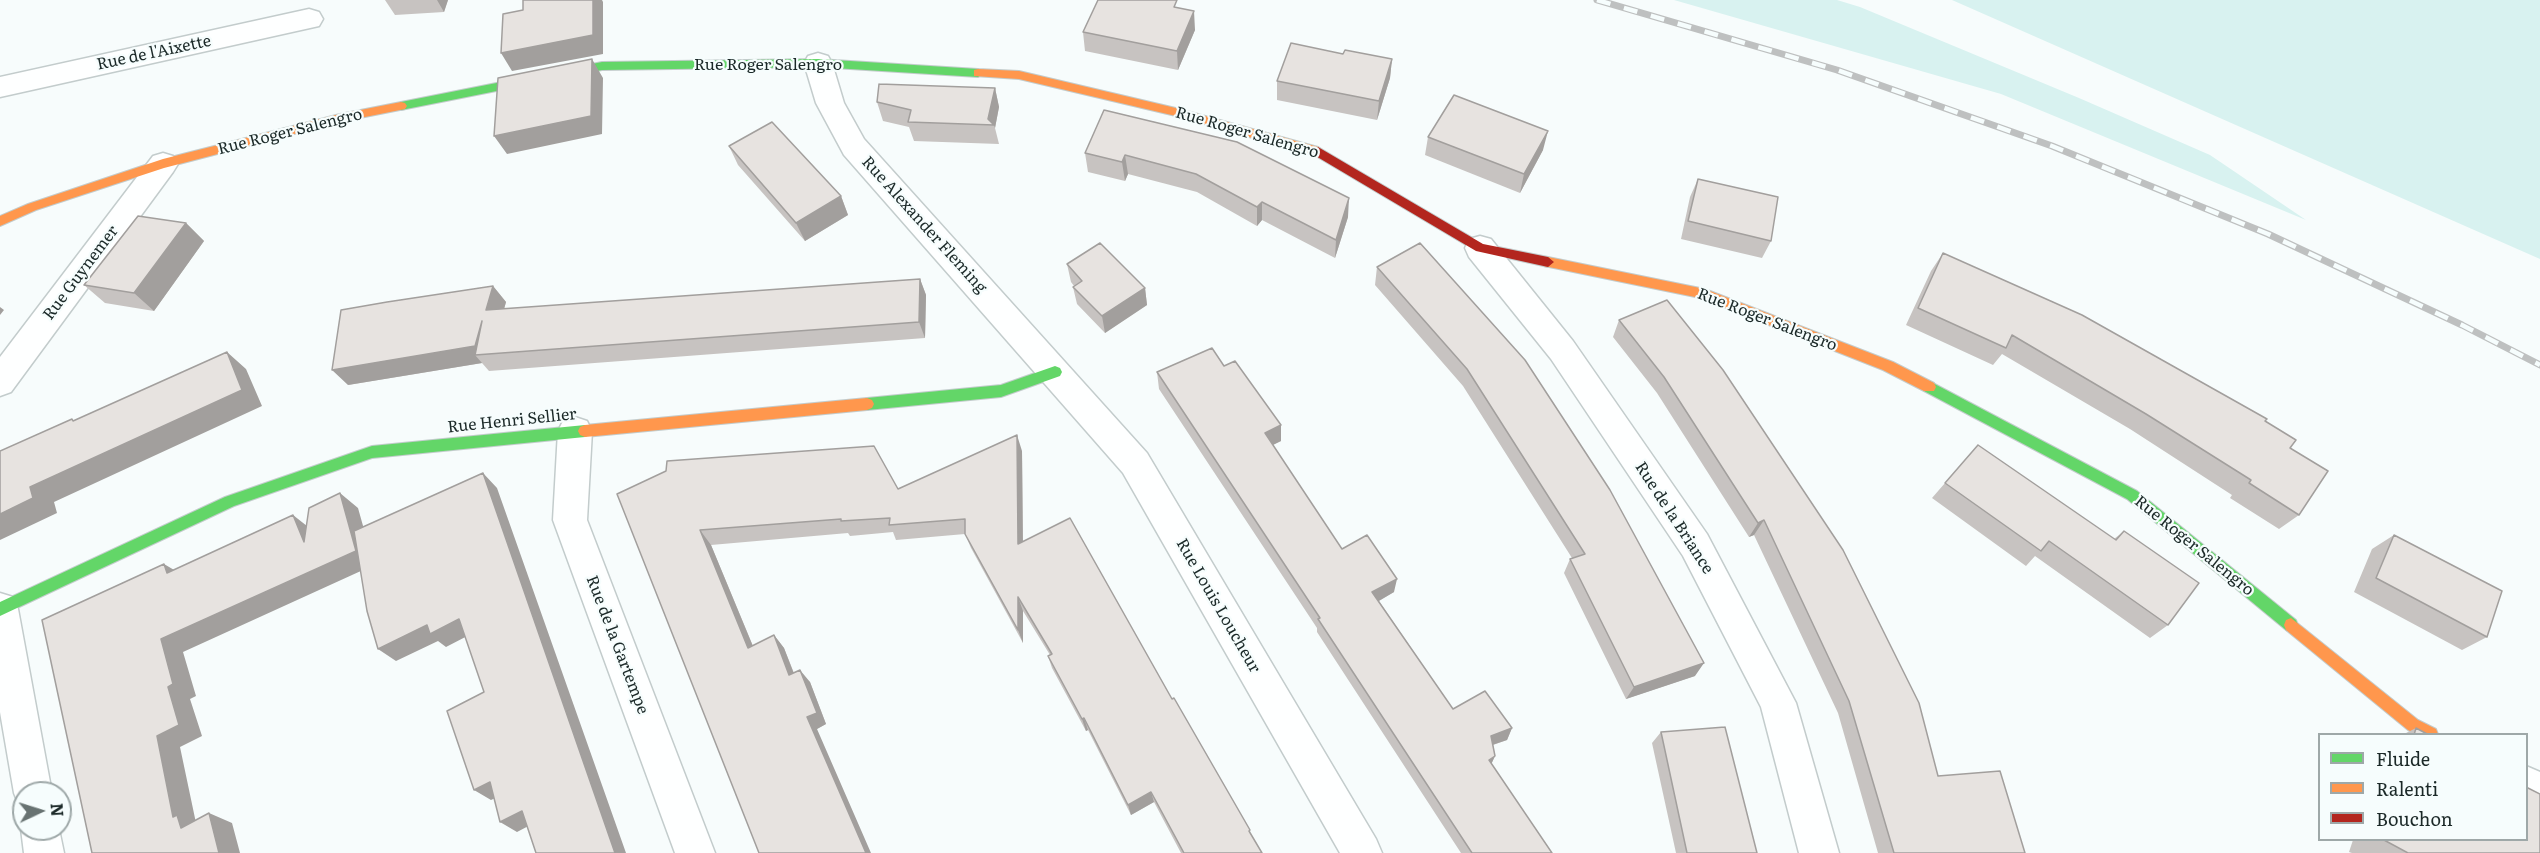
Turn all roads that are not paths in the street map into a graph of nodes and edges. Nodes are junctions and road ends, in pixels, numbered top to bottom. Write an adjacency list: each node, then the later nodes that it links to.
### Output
1 (309, 19): 3 (street, Rue de l'Aixette)
2 (818, 63): 4 (street, Rue Roger Salengro); 6 (street, Rue Roger Salengro); 7 (street, Rue Alexander Fleming)
3 (0, 87)
4 (163, 164): 5 (street, Rue Roger Salengro); 8 (street, Rue Guynemer)
5 (0, 221)
6 (1480, 248): 11 (street, Rue Roger Salengro); 15 (street, Rue de la Briance)
7 (1055, 372): 9 (street, Rue Henri Sellier); 14 (street, Rue Louis Loucheur)
8 (0, 382)
9 (575, 431): 10 (street, Rue Henri Sellier); 13 (street, Rue de la Gartempe)
10 (0, 609): 12 (street)
11 (2427, 733)
12 (31, 781)
13 (695, 853)
14 (1362, 853)
15 (1819, 853)

